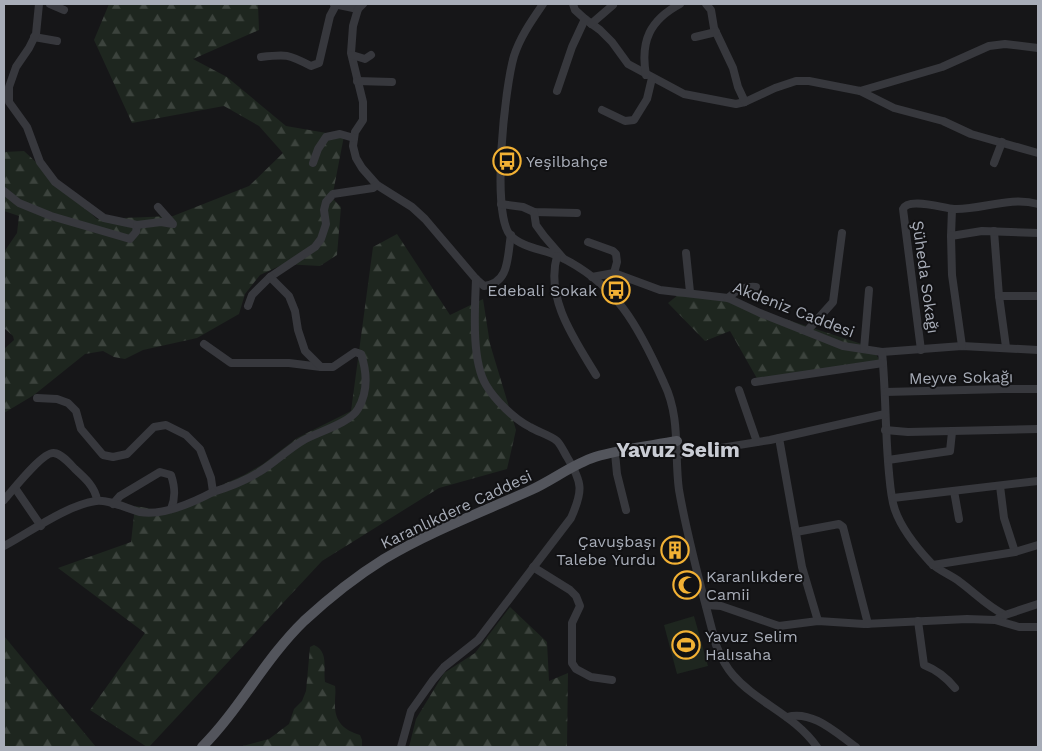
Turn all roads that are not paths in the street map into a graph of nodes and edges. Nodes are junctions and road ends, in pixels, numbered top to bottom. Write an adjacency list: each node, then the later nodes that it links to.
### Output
1 (39, 4): 13 (street)
2 (50, 4): 10 (street)
3 (335, 4): 9 (street); 19 (street)
4 (543, 4): 34 (street)
5 (573, 4): 11 (street)
6 (680, 4): 20 (street)
7 (706, 4): 12 (street)
8 (613, 5): 11 (street)
9 (360, 6): 17 (street)
10 (64, 10)
11 (588, 22): 20 (street); 23 (street)
12 (716, 32): 14 (street); 25 (street)
13 (34, 37): 15 (street); 40 (street)
14 (695, 37)
15 (57, 41)
16 (1038, 48): 24 (street)
17 (352, 55): 18 (street); 21 (street)
18 (371, 55)
19 (261, 57)
20 (649, 76): 25 (street); 26 (street)
21 (357, 81): 22 (street); 27 (street)
22 (392, 82)
23 (557, 91)
24 (860, 91): 25 (street); 28 (street)
25 (745, 102)
26 (602, 110)
27 (354, 138): 30 (street); 32 (street)
28 (1002, 142): 29 (street); 31 (street)
29 (1038, 153)
30 (313, 163)
31 (994, 163)
32 (376, 184): 51 (street); 53 (street)
33 (4, 191): 40 (street)
34 (501, 204): 38 (street); 44 (street)
35 (1038, 204): 37 (street)
36 (158, 207): 40 (street)
37 (952, 208): 45 (street); 66 (street, Şüheda Sokağı)
38 (534, 212): 39 (street); 49 (street)
39 (577, 213)
40 (137, 224)
41 (994, 231): 43 (street); 45 (street); 57 (street)
42 (842, 233): 61 (street)
43 (1038, 233)
44 (511, 235): 48 (street); 53 (street)
45 (951, 236): 63 (street)
46 (588, 242): 50 (street)
47 (686, 253): 56 (street)
48 (558, 256): 49 (street); 71 (street)
49 (565, 260): 52 (street)
50 (614, 273): 52 (street); 56 (street, Akdeniz Caddesi)
51 (270, 277): 60 (street); 70 (street)
52 (592, 277): 82 (street)
53 (476, 279): 87 (street)
54 (756, 287): 59 (street)
55 (869, 290): 65 (street)
56 (690, 292): 59 (street, Akdeniz Caddesi)
57 (999, 296): 58 (street); 64 (street)
58 (1038, 296)
59 (728, 298): 61 (street, Akdeniz Caddesi)
60 (248, 306)
61 (807, 332): 65 (street, Akdeniz Caddesi)
62 (204, 344): 70 (street)
63 (962, 346): 64 (street, Akdeniz Caddesi); 66 (street, Akdeniz Caddesi)
64 (1006, 347): 67 (street, Akdeniz Caddesi)
65 (864, 349): 68 (street, Akdeniz Caddesi)
66 (921, 350): 68 (street, Akdeniz Caddesi)
67 (1038, 350)
68 (882, 352): 69 (street)
69 (883, 363): 72 (street); 75 (street)
70 (321, 367): 92 (street)
71 (596, 375)
72 (755, 382)
73 (1038, 389): 75 (street, Meyve Sokağı)
74 (739, 390): 83 (street)
75 (885, 392): 77 (street)
76 (37, 398): 92 (street)
77 (885, 414): 79 (street); 81 (street)
78 (1038, 429): 80 (street)
79 (885, 430): 80 (street); 86 (street)
80 (952, 432): 86 (street)
81 (779, 438): 83 (street); 101 (street)
82 (677, 441): 84 (main road, Karanlıkdere Caddesi); 85 (street)
83 (757, 442): 85 (street)
84 (615, 453): 87 (main road, Karanlıkdere Caddesi); 98 (street)
85 (677, 455): 108 (street)
86 (888, 460): 93 (street)
87 (573, 467): 106 (street); 118 (main road, Karanlıkdere Caddesi)
88 (1038, 481): 89 (street)
89 (1000, 486): 91 (street); 104 (street)
90 (15, 488): 94 (street); 95 (street); 100 (street)
91 (954, 491): 93 (street); 99 (street)
92 (213, 492): 97 (street)
93 (892, 498): 105 (street)
94 (4, 500)
95 (97, 500): 96 (street); 100 (street)
96 (113, 504): 97 (street); 97 (street)
97 (171, 509)
98 (626, 510)
99 (959, 519)
100 (40, 526): 103 (street)
101 (796, 532): 111 (street); 113 (street)
102 (1038, 545): 104 (street)
103 (4, 546)
104 (1015, 552): 105 (street)
105 (933, 565): 109 (street)
106 (533, 567): 115 (street); 119 (street)
107 (1038, 604): 109 (street)
108 (706, 605): 111 (street); 117 (street)
109 (1006, 615): 110 (street)
110 (994, 620): 112 (street); 114 (street)
111 (818, 621): 113 (street)
112 (918, 621): 113 (street); 116 (street)
113 (868, 624)
114 (1038, 628)
115 (612, 680)
116 (955, 688)
117 (788, 717): 120 (street); 121 (street)
118 (202, 747)
119 (401, 747)
120 (816, 747)
121 (856, 747)

